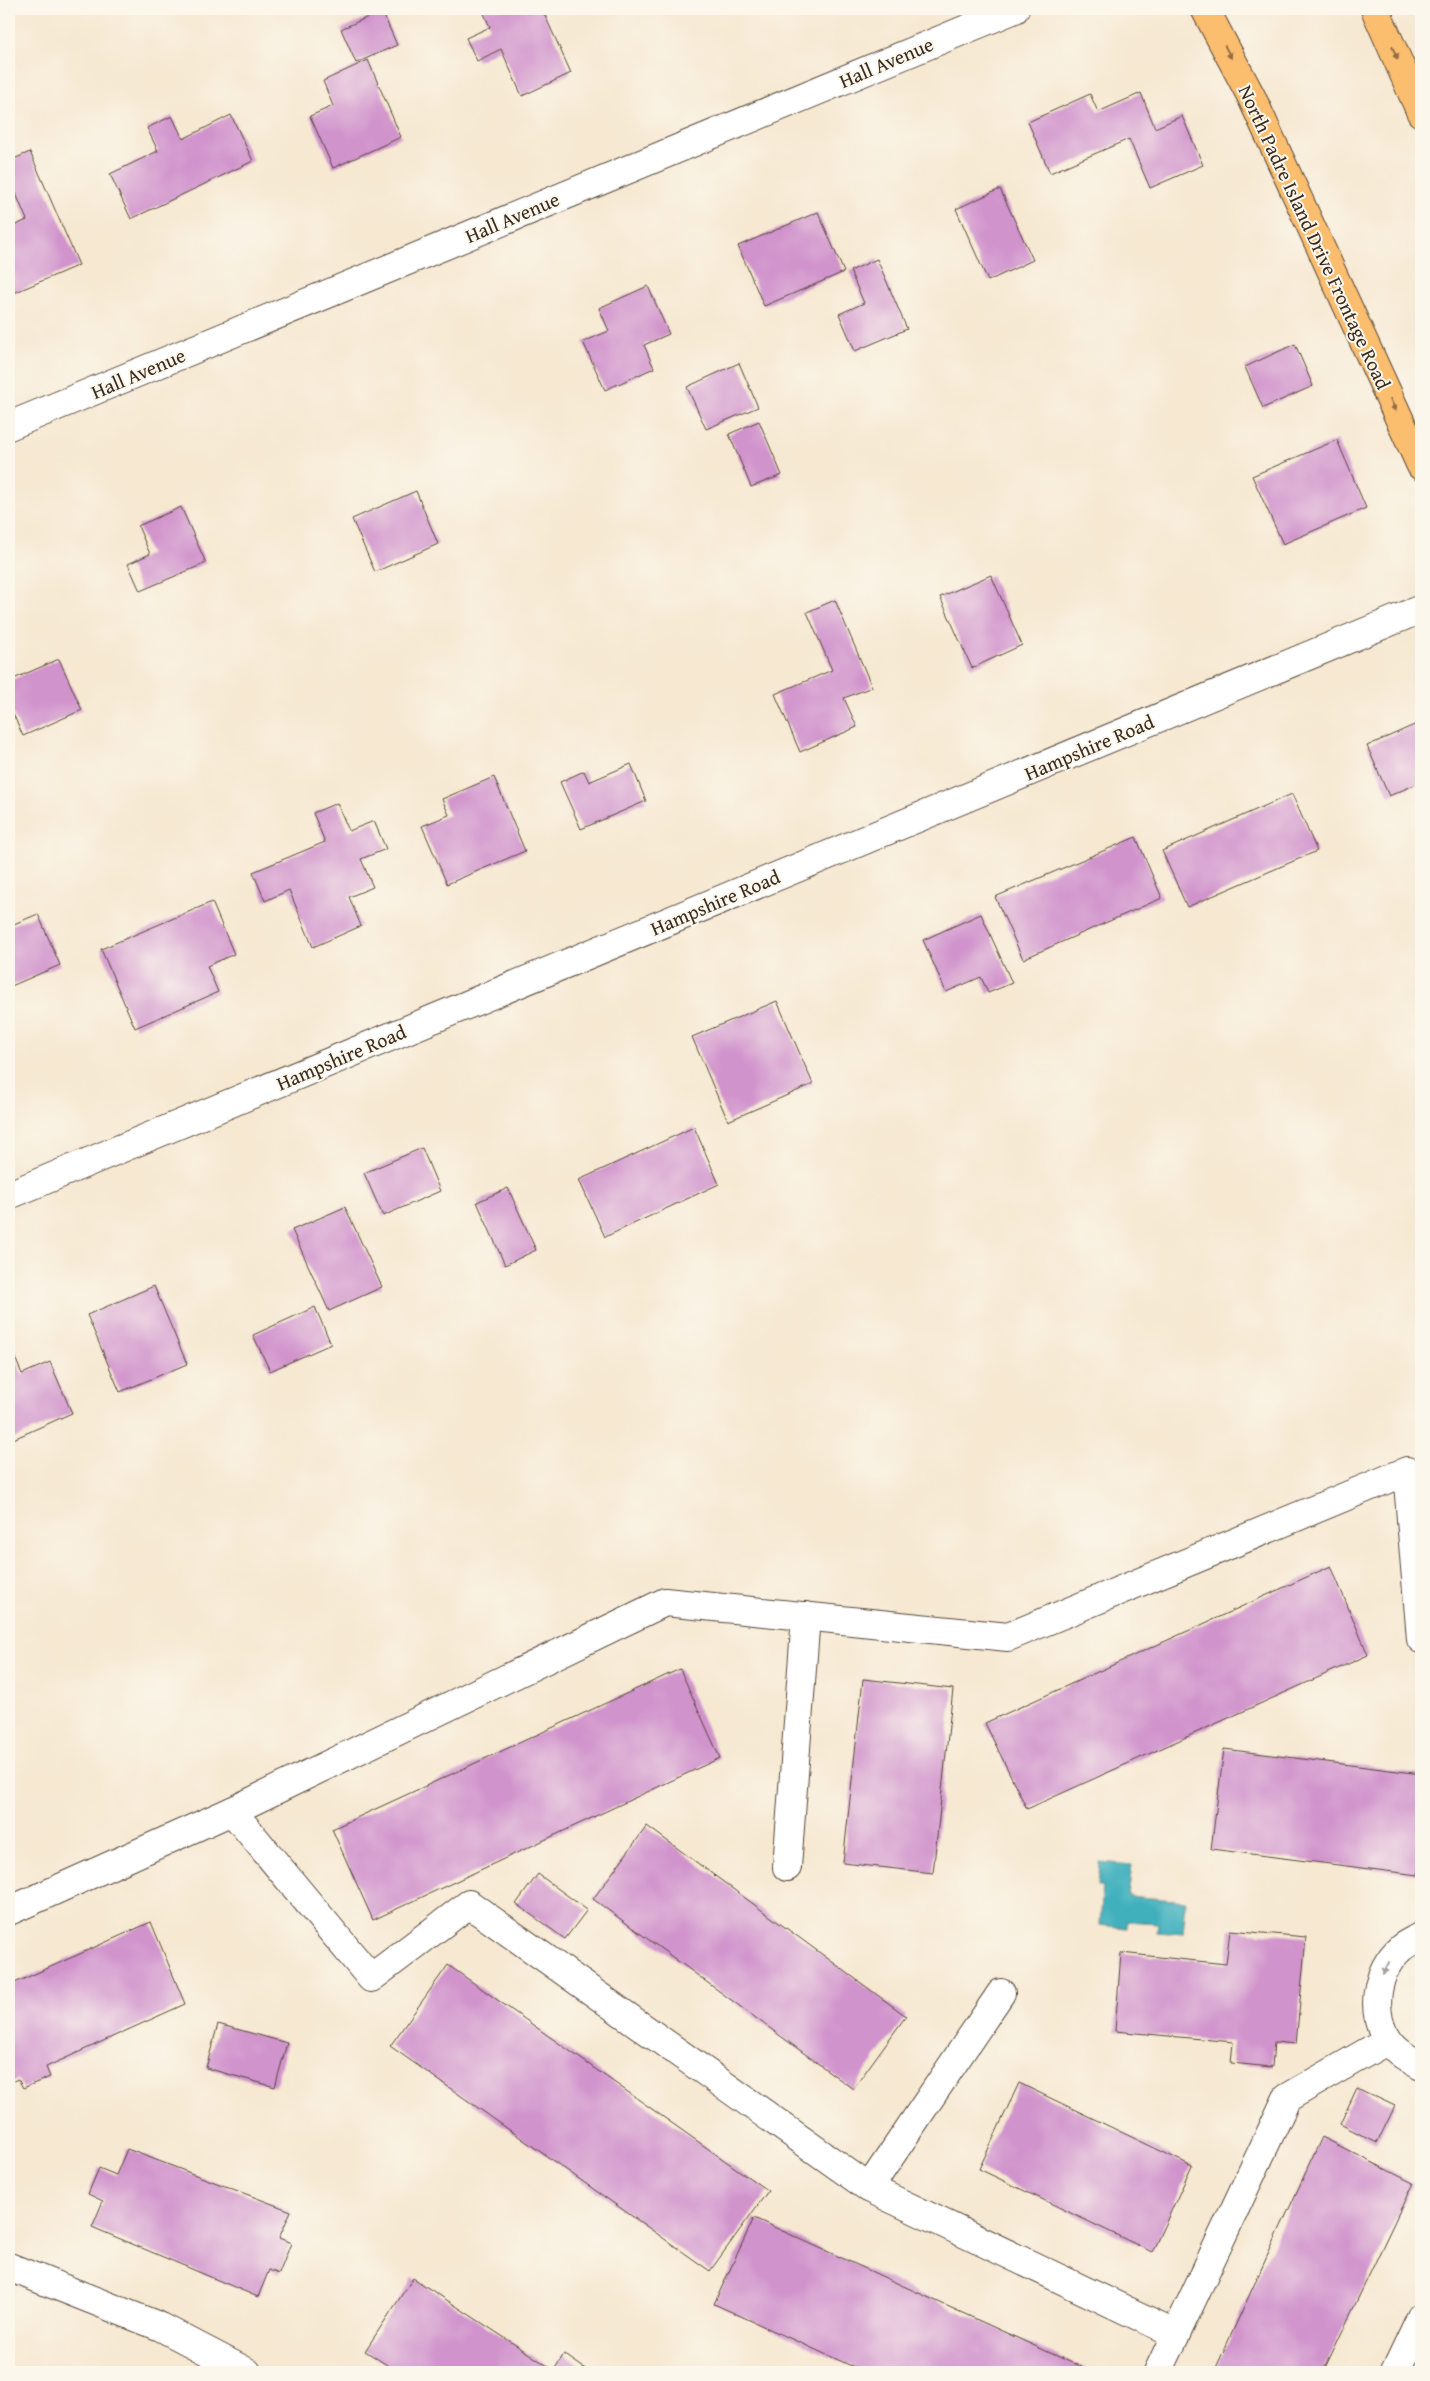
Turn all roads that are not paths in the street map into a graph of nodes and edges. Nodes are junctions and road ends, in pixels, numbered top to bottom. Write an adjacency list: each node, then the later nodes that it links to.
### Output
1 (1015, 9): 5 (street, Hall Avenue)
2 (1205, 9): 6 (main road, North Padre Island Drive Frontage Road, one-way to 6)
3 (1375, 9): 4 (main road, one-way to 4)
4 (1421, 112)
5 (9, 426)
6 (1421, 466)
7 (1421, 609): 8 (street, Hampshire Road)
8 (9, 1195)
9 (806, 1616): 10 (street); 11 (street); 12 (street)
10 (1421, 1639)
11 (232, 1811): 13 (street); 18 (street)
12 (787, 1867)
13 (9, 1911)
14 (1421, 1936): 16 (street, one-way to 16)
15 (1001, 1993): 18 (street)
16 (1388, 2040): 17 (street); 21 (street)
17 (1421, 2066)
18 (869, 2188): 21 (street)
19 (9, 2267): 22 (street)
20 (1421, 2317): 24 (street)
21 (1176, 2334): 23 (street)
22 (247, 2372)
23 (1158, 2372)
24 (1395, 2372)

